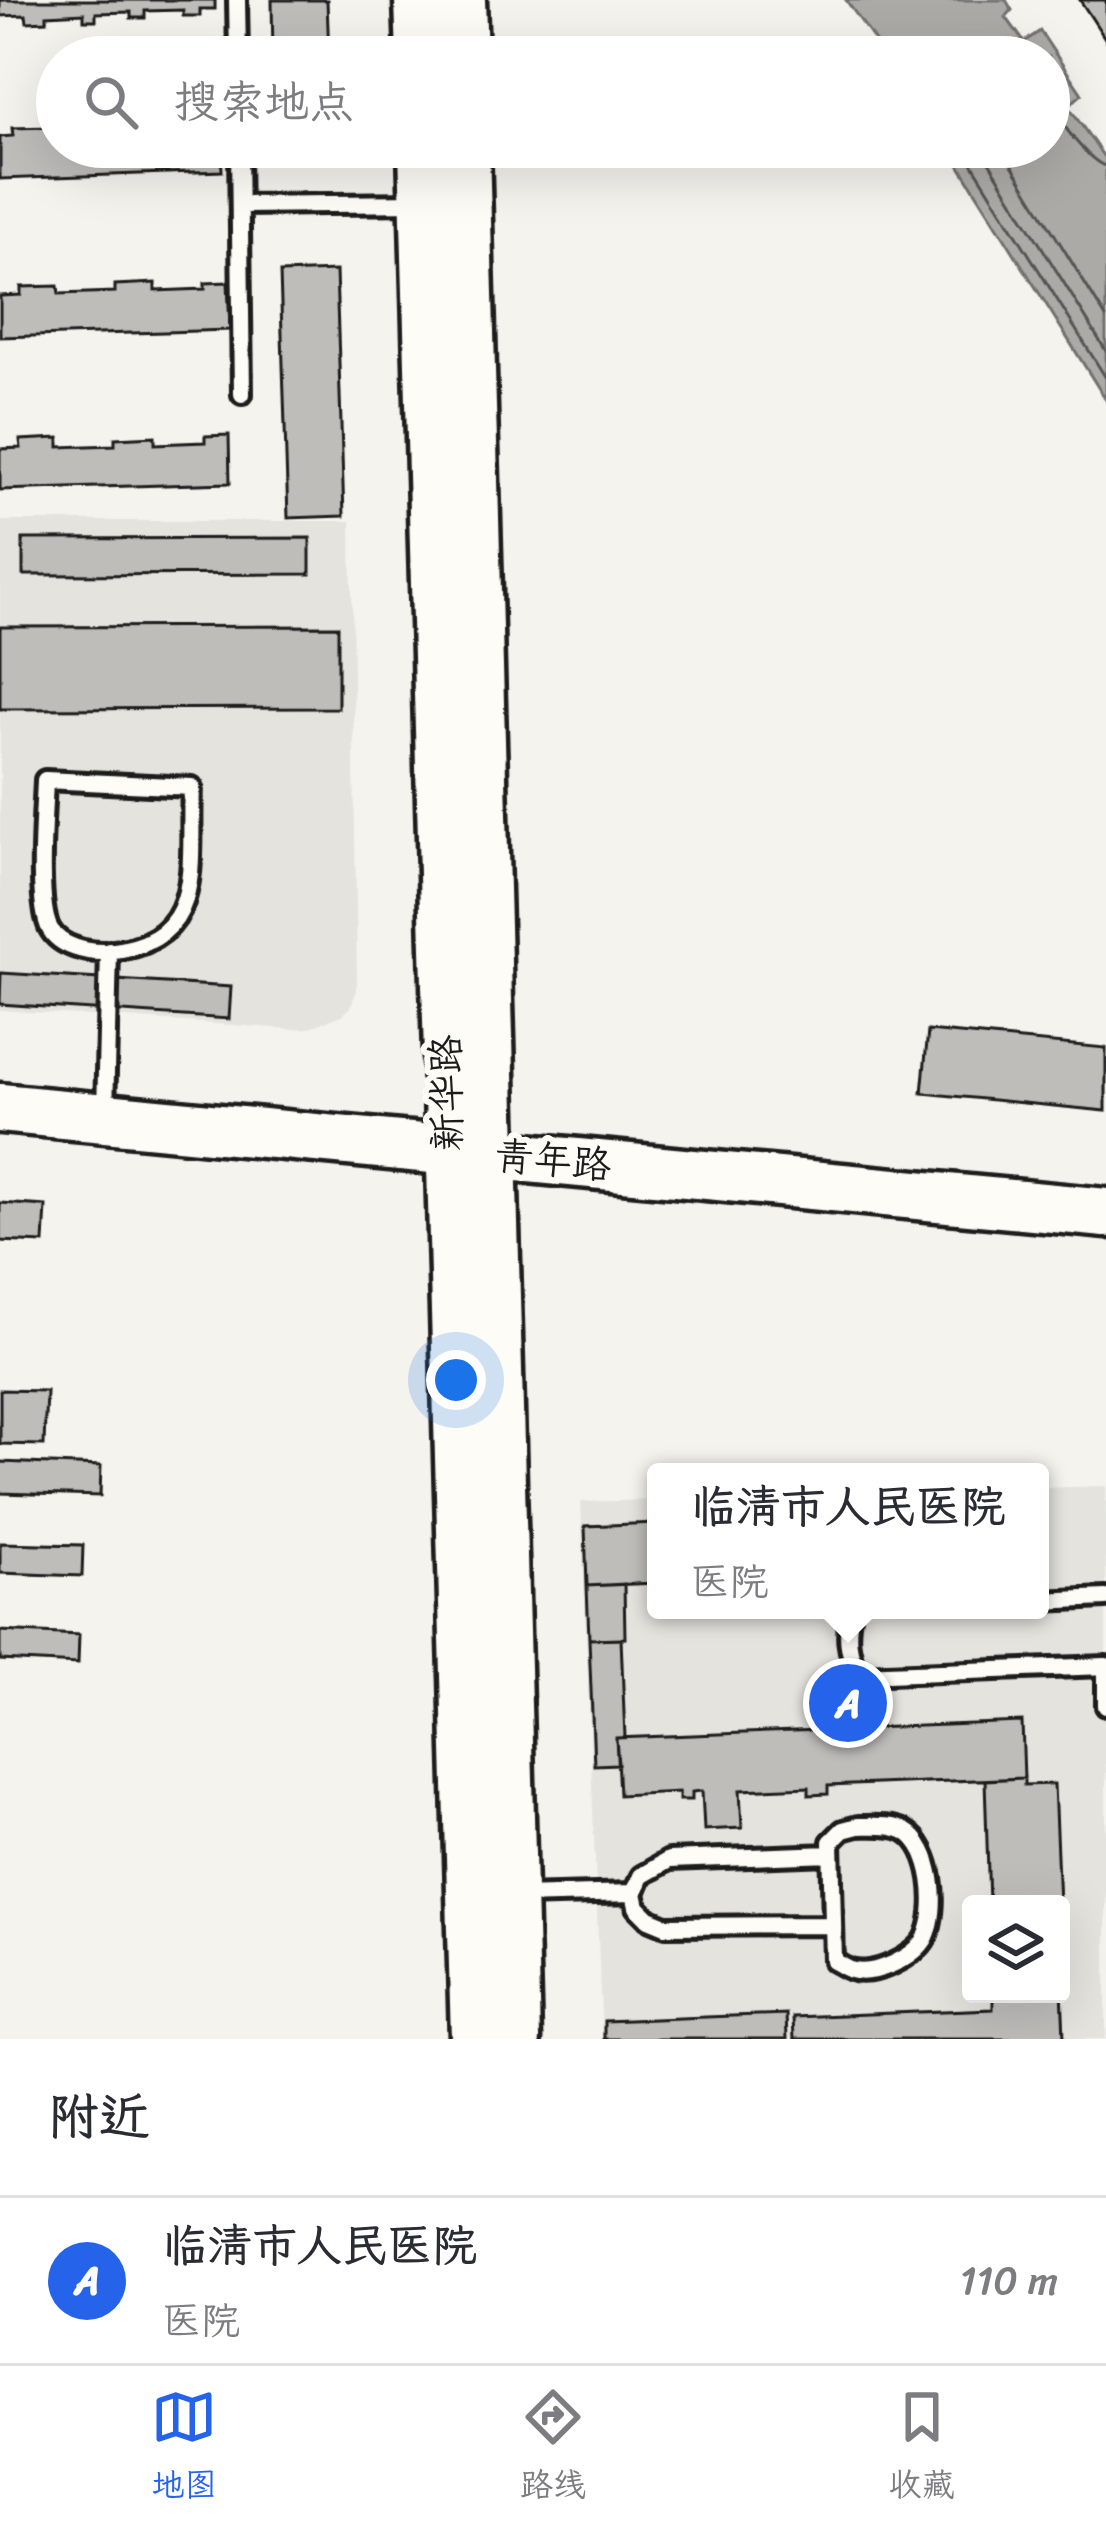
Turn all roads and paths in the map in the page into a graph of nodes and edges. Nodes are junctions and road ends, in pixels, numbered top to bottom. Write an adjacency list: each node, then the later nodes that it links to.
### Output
1 (237, 0): 4 (lane)
2 (419, 0): 5 (main road)
3 (461, 0): 6 (main road)
4 (238, 36)
5 (420, 36)
6 (462, 36)
7 (239, 168): 11 (lane)
8 (423, 168): 10 (main road, 新华路)
9 (465, 168): 16 (main road, 新华路)
10 (424, 202): 11 (lane); 16 (main road, 新华路)
11 (240, 205): 12 (lane)
12 (242, 394)
13 (109, 951): 13 (lane); 15 (lane)
14 (0, 1108): 15 (main road, 青年路)
15 (105, 1118): 16 (main road, 青年路)
16 (468, 1152): 17 (main road, 青年路); 25 (main road, 新华路); 27 (main road, 新华路)
17 (1106, 1213)
18 (1106, 1598): 19 (lane)
19 (1049, 1601)
20 (849, 1619): 21 (lane)
21 (1106, 1666): 22 (lane)
22 (1106, 1706)
23 (831, 1855): 24 (lane); 26 (lane); 26 (lane)
24 (634, 1893): 25 (lane); 26 (lane)
25 (512, 1896): 28 (main road, 新华路)
26 (833, 1925)
27 (475, 2039)
28 (516, 2039)

